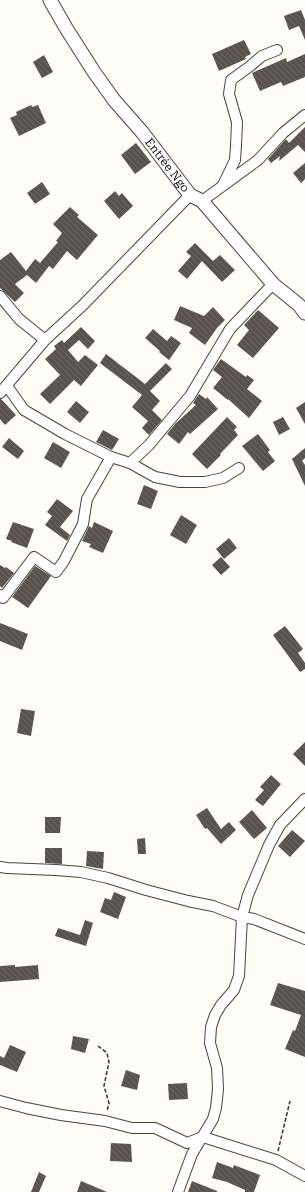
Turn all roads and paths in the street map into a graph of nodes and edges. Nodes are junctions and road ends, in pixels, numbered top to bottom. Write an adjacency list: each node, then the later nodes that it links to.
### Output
1 (50, 0): 5 (street, Entrée Ngo)
2 (277, 50): 4 (street)
3 (305, 115): 4 (street)
4 (223, 185): 6 (street)
5 (190, 196): 6 (street, Entrée Ngo); 10 (street)
6 (202, 201): 7 (street, Entrée Ngo)
7 (273, 284): 9 (street, Entrée Ngo); 13 (street)
8 (0, 296): 10 (street)
9 (303, 305)
10 (45, 340): 11 (street)
11 (3, 390): 12 (street)
12 (111, 457): 13 (street); 15 (street)
13 (130, 463): 14 (street)
14 (239, 468)
15 (0, 595)
16 (305, 799): 18 (street)
17 (2, 870): 18 (street)
18 (242, 917): 19 (street); 24 (street)
19 (305, 939)
20 (98, 1046): 23 (path)
21 (0, 1101): 23 (street)
22 (290, 1101): 25 (path)
23 (105, 1121): 24 (street)
24 (203, 1137): 25 (street); 27 (street)
25 (276, 1160): 26 (street)
26 (305, 1176)
27 (178, 1192)

